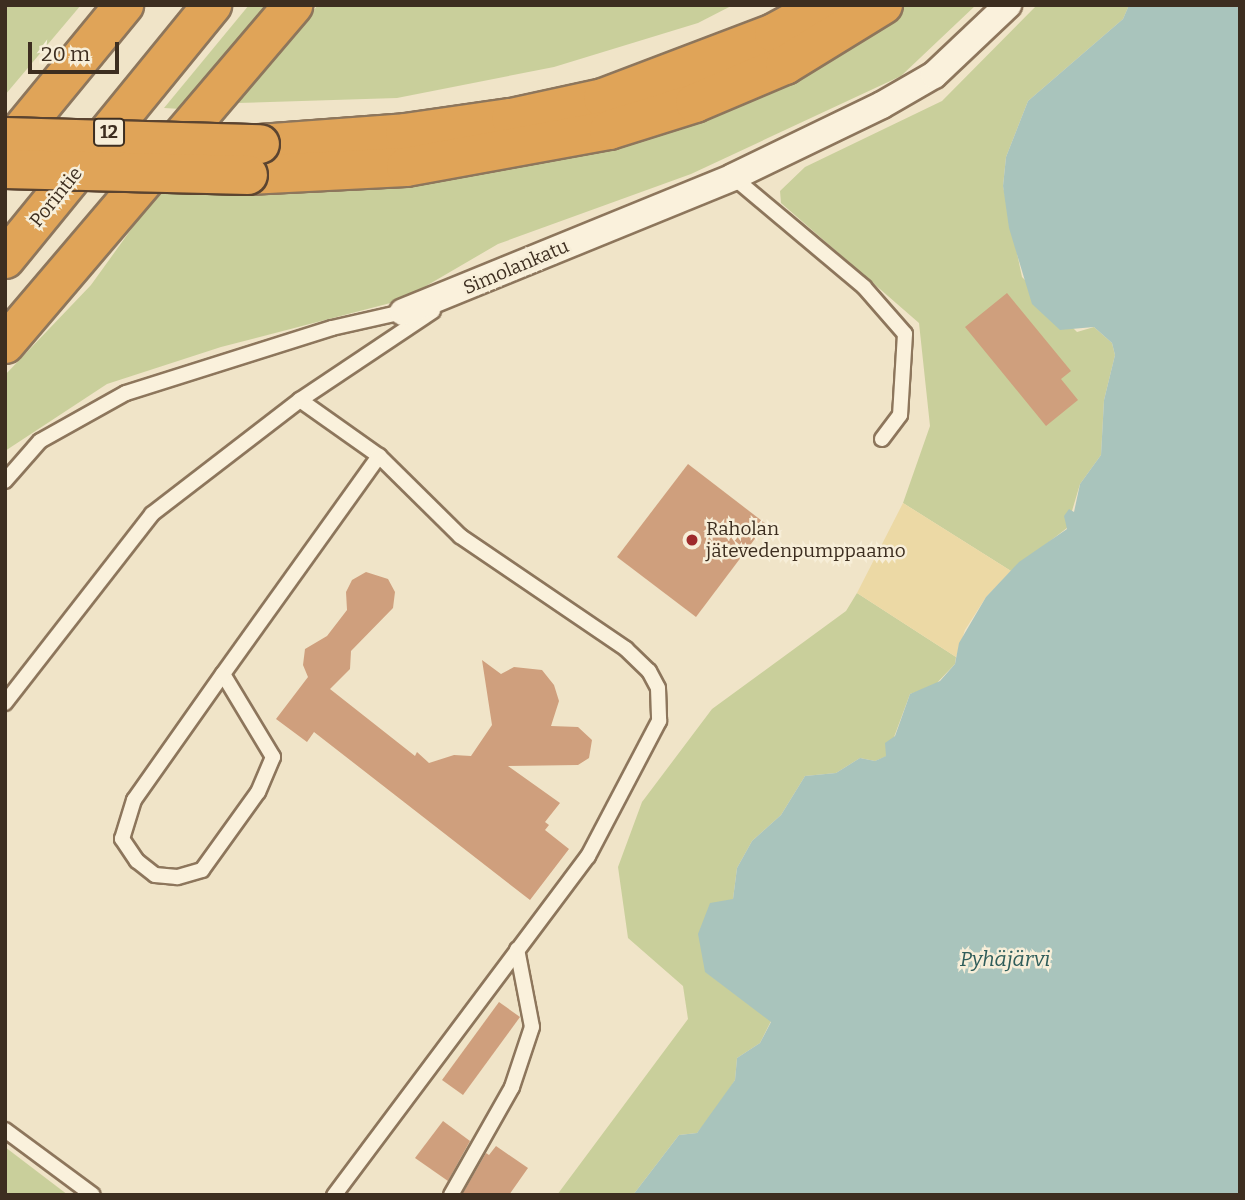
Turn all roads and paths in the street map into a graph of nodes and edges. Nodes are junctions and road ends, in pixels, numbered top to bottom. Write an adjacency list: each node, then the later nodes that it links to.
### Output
1 (124, 5): 8 (highway)
2 (212, 5): 12 (highway, Porintie / 12)
3 (294, 5): 15 (highway)
4 (825, 5): 9 (highway)
5 (883, 5): 9 (highway)
6 (1008, 5): 11 (street, Simolankatu)
7 (5, 137): 9 (highway, bridge)
8 (5, 150)
9 (254, 160): 10 (highway, bridge)
10 (5, 169)
11 (733, 177): 13 (street, Simolankatu); 17 (lane)
12 (5, 259)
13 (469, 287): 14 (street, Simolankatu); 16 (lane)
14 (403, 312): 19 (lane, Simolankatu)
15 (5, 344)
16 (300, 400): 18 (lane); 21 (lane)
17 (882, 439)
18 (379, 456): 20 (lane); 22 (lane)
19 (5, 481)
20 (223, 674): 20 (lane)
21 (5, 703)
22 (517, 949): 25 (lane); 26 (lane)
23 (5, 1130): 24 (lane)
24 (93, 1195)
25 (334, 1195)
26 (452, 1195)

